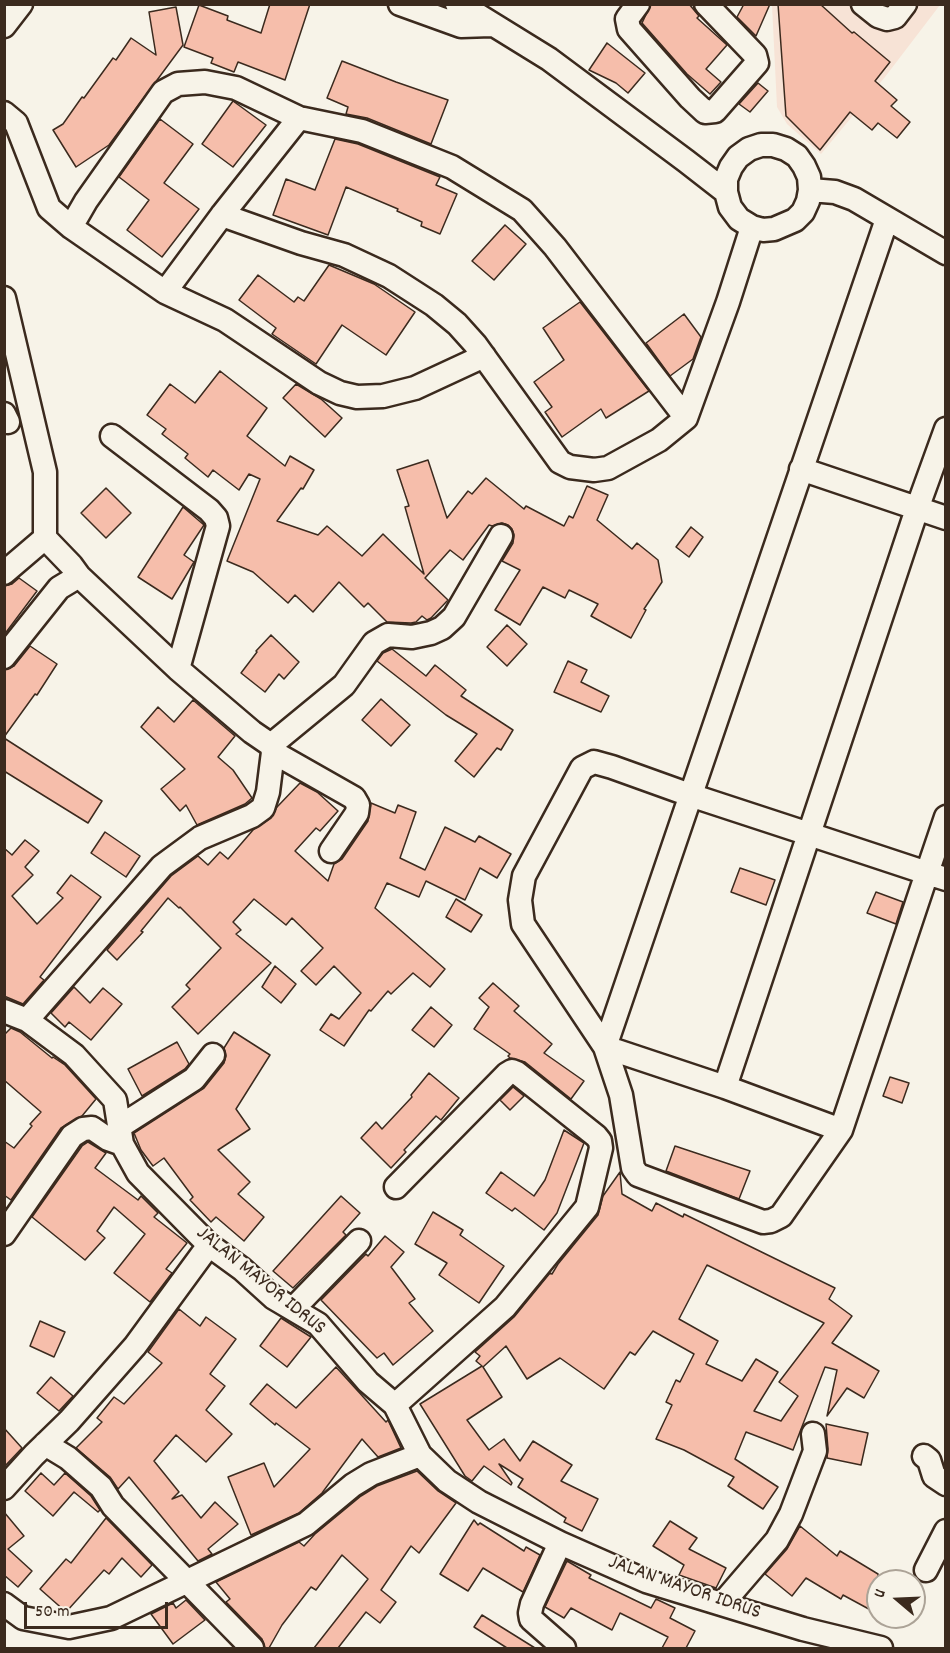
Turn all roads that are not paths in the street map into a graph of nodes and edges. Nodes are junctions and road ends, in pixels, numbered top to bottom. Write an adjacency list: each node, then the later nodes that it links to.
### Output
1 (21, 4): 9 (street)
2 (400, 4): 8 (street)
3 (457, 4): 8 (street)
4 (638, 4): 5 (street)
5 (706, 4)
6 (863, 4): 7 (street)
7 (905, 4)
8 (491, 25): 13 (street)
9 (4, 26)
10 (4, 112): 16 (street)
11 (299, 118): 14 (street); 16 (street); 22 (street)
12 (810, 190): 13 (street); 15 (street); 17 (street)
13 (726, 192): 17 (street)
14 (222, 215): 19 (street); 21 (street)
15 (887, 219): 18 (street); 25 (street)
16 (71, 227): 19 (street)
17 (752, 227): 22 (street)
18 (945, 253)
19 (165, 292): 21 (street)
20 (4, 298): 29 (street)
21 (484, 356): 22 (street)
22 (686, 418)
23 (945, 429): 26 (street)
24 (112, 436): 33 (street)
25 (801, 469): 26 (street); 35 (street)
26 (917, 509): 27 (street); 37 (street)
27 (945, 518)
28 (501, 536): 34 (street)
29 (45, 538): 30 (street); 31 (street)
30 (4, 573)
31 (79, 576): 32 (street); 33 (street)
32 (4, 657)
33 (178, 669): 34 (street)
34 (272, 748): 38 (street); 41 (street)
35 (690, 795): 37 (street); 42 (street); 42 (street)
36 (945, 817): 39 (street)
37 (809, 834): 39 (street); 44 (street)
38 (331, 850)
39 (936, 876): 45 (street)
40 (4, 1011): 41 (street, JALAN MAYOR IDRUS)
41 (27, 1020): 46 (street, JALAN MAYOR IDRUS)
42 (605, 1047): 44 (street); 45 (street)
43 (213, 1055): 46 (street)
44 (725, 1088): 45 (street)
45 (841, 1130)
46 (121, 1135): 48 (street); 50 (street, JALAN MAYOR IDRUS)
47 (396, 1186): 52 (street)
48 (4, 1234)
49 (359, 1241): 51 (street)
50 (209, 1245): 51 (street, JALAN MAYOR IDRUS); 54 (street)
51 (293, 1310): 52 (street, JALAN MAYOR IDRUS)
52 (395, 1405): 55 (street, JALAN MAYOR IDRUS)
53 (813, 1434): 63 (street)
54 (45, 1444): 58 (street); 62 (street)
55 (420, 1455): 60 (street, JALAN MAYOR IDRUS); 62 (street)
56 (924, 1456): 57 (street)
57 (945, 1484)
58 (4, 1488)
59 (945, 1531): 61 (street)
60 (560, 1543): 63 (street, JALAN MAYOR IDRUS); 66 (street)
61 (926, 1570)
62 (186, 1582): 64 (street); 65 (street)
63 (722, 1604): 67 (street, JALAN MAYOR IDRUS)
64 (4, 1605)
65 (252, 1648)
66 (564, 1648)
67 (881, 1648)

